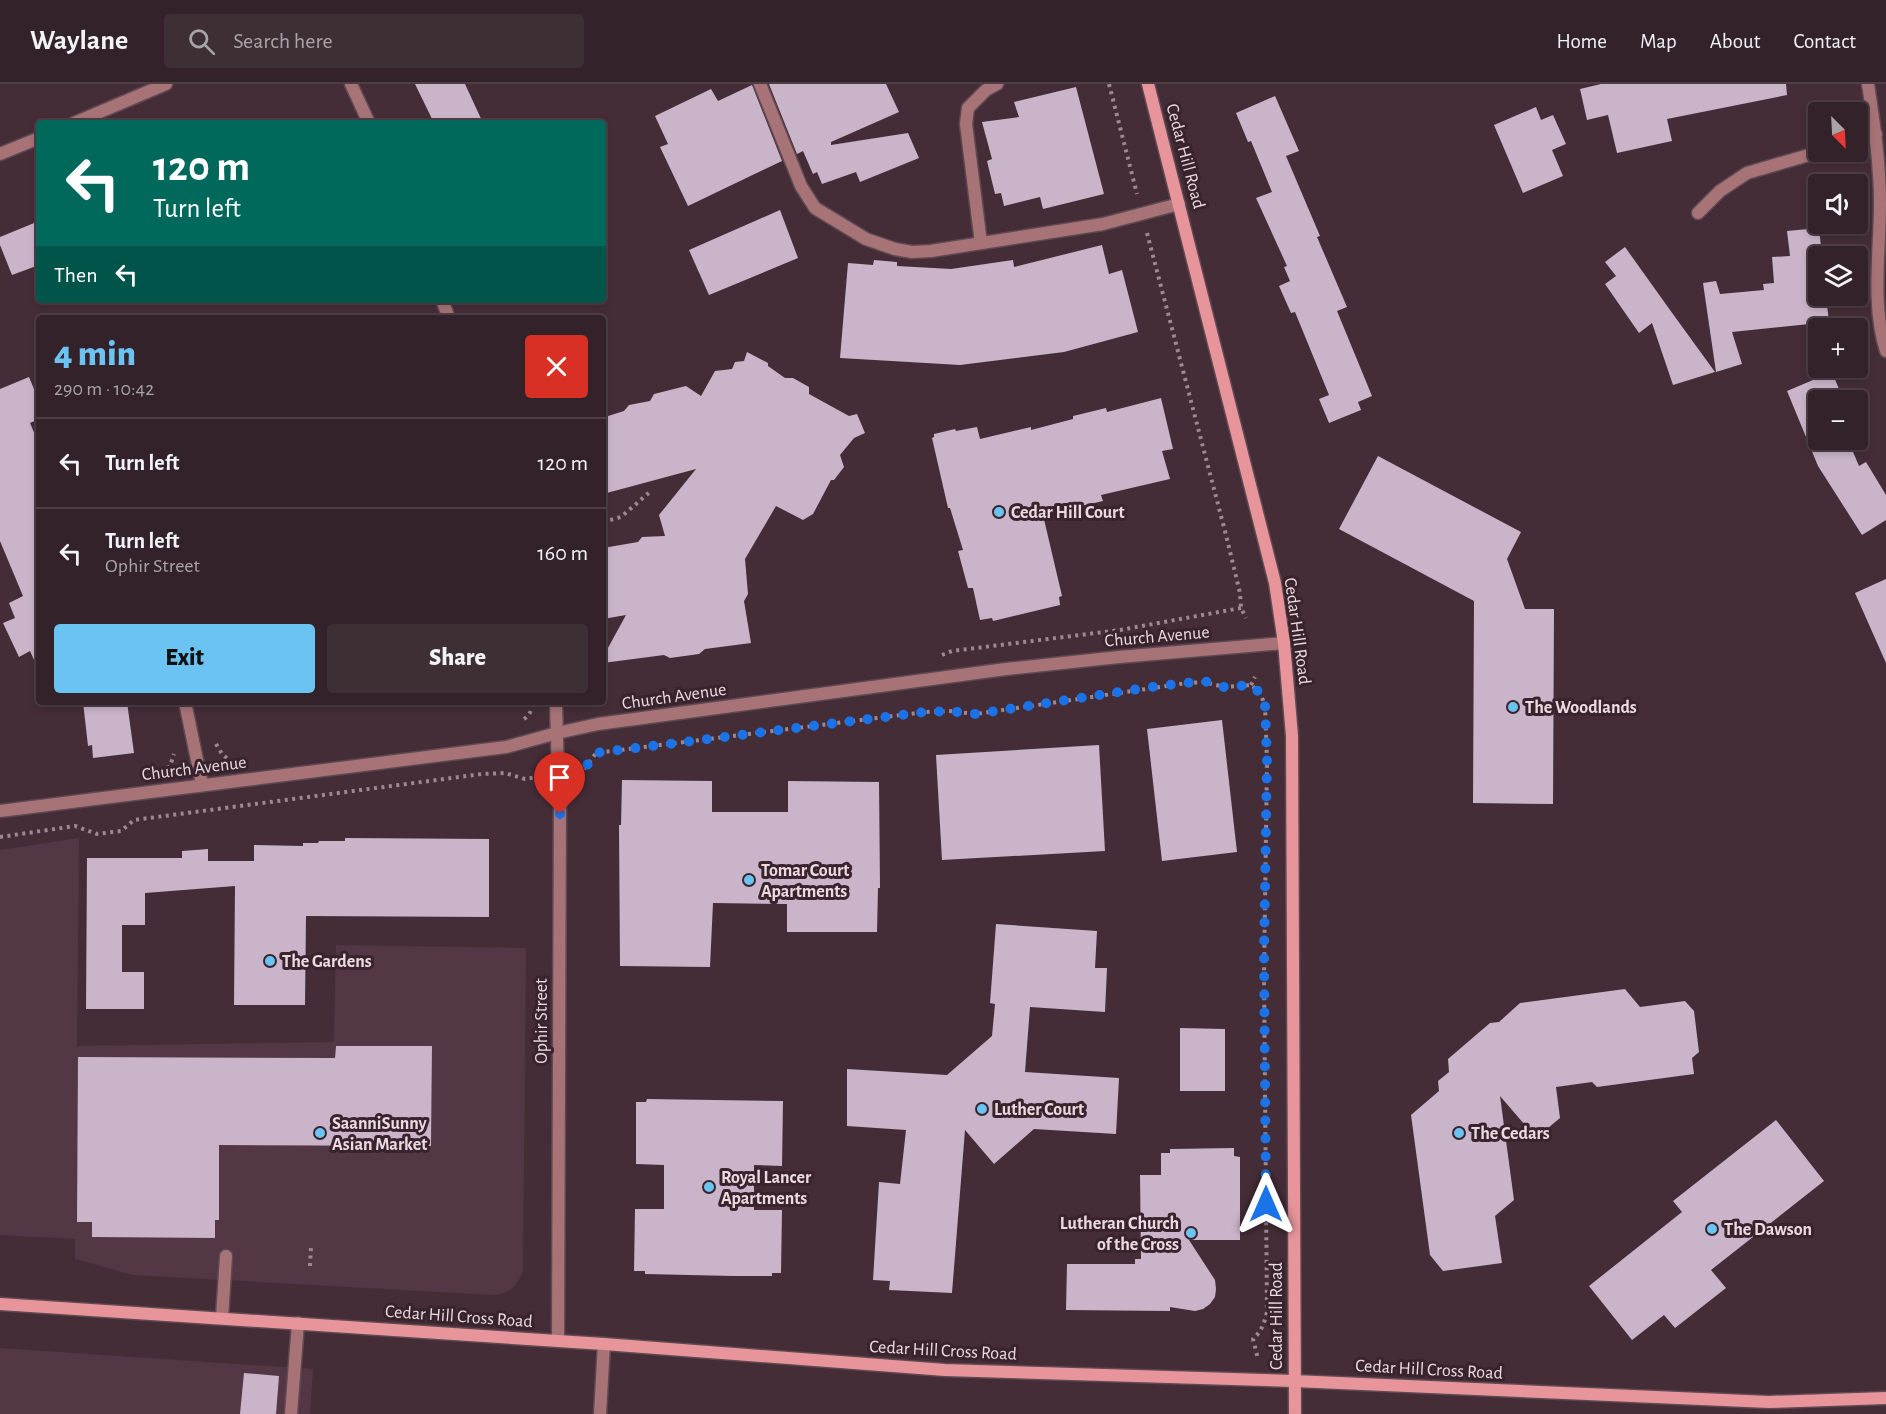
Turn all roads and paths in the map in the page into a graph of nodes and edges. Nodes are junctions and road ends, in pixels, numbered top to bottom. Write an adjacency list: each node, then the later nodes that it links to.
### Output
1 (166, 84): 8 (street)
2 (351, 84): 9 (street)
3 (760, 84): 18 (street)
4 (997, 84): 18 (street)
5 (1109, 84): 17 (path)
6 (1148, 84): 15 (main road, Cedar Hill Road)
7 (1868, 84): 10 (street)
8 (81, 120)
9 (368, 120)
10 (1876, 134): 11 (street); 19 (street)
11 (1868, 137)
12 (36, 139): 13 (street)
13 (0, 154)
14 (1808, 155): 16 (street)
15 (1179, 204): 17 (street); 23 (main road, Cedar Hill Road)
16 (1698, 213)
17 (1142, 214): 18 (street); 22 (path)
18 (981, 243)
19 (1886, 351)
20 (651, 490): 21 (path)
21 (606, 521)
22 (1246, 618)
23 (1284, 643): 30 (street, Church Avenue); 47 (main road, Cedar Hill Road)
24 (1255, 677): 25 (path)
25 (1251, 685): 34 (path); 46 (path)
26 (186, 705): 31 (street)
27 (532, 705): 29 (path)
28 (556, 705): 30 (street, Ophir Street)
29 (518, 724)
30 (557, 732): 34 (street, Ophir Street); 35 (street, Church Avenue)
31 (192, 737): 32 (path); 33 (path); 35 (street)
32 (231, 762)
33 (164, 769)
34 (558, 774): 37 (path); 44 (street, Ophir Street)
35 (202, 784): 36 (street, Church Avenue)
36 (0, 812)
37 (0, 837)
38 (311, 1247): 40 (path)
39 (226, 1256): 42 (street)
40 (310, 1266)
41 (0, 1304): 42 (main road, Cedar Hill Cross Road)
42 (222, 1318): 43 (main road, Cedar Hill Cross Road)
43 (298, 1323): 44 (main road, Cedar Hill Cross Road); 49 (street)
44 (558, 1341): 45 (main road, Cedar Hill Cross Road)
45 (604, 1344): 46 (main road, Cedar Hill Cross Road); 50 (street)
46 (1264, 1380): 47 (main road, Cedar Hill Cross Road)
47 (1294, 1381): 48 (main road, Cedar Hill Cross Road); 51 (main road, Cedar Hill Road)
48 (1886, 1398)
49 (291, 1414)
50 (600, 1414)
51 (1295, 1414)

